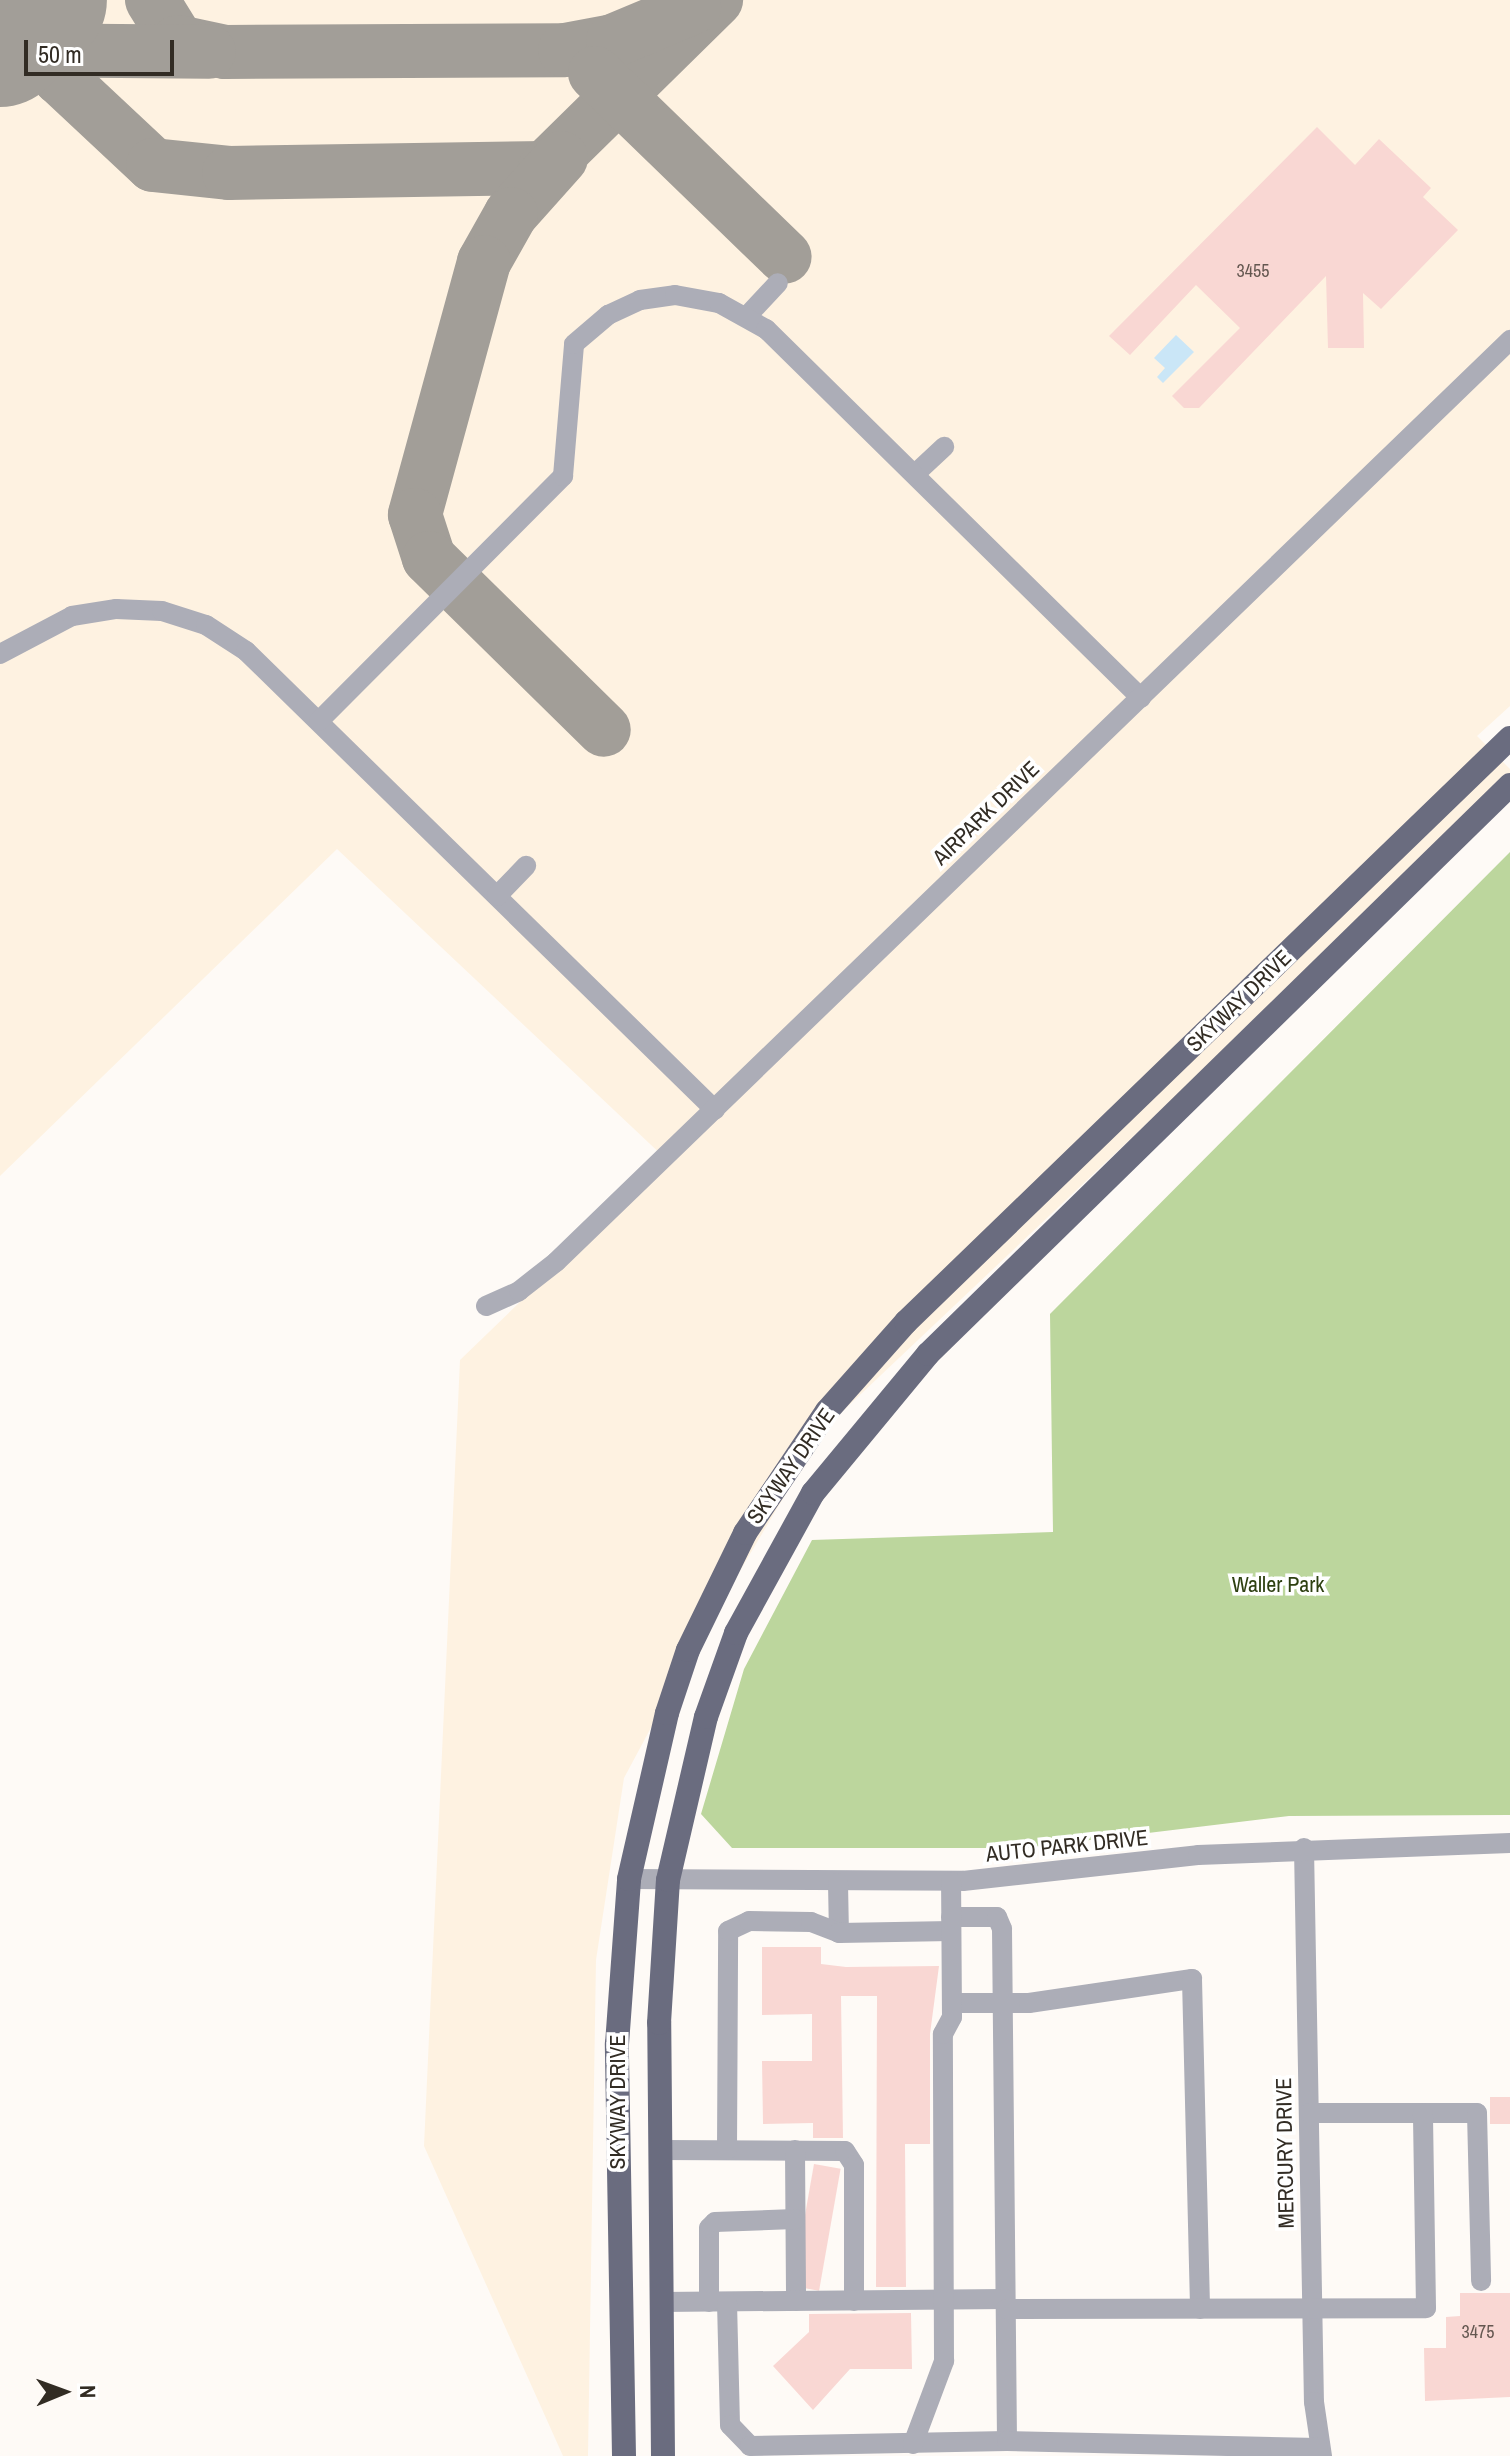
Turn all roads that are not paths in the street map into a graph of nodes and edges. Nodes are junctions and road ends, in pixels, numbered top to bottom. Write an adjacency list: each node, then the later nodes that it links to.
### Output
1 (778, 283): 2 (street)
2 (747, 316): 5 (street); 8 (street)
3 (1510, 340): 7 (street, AIRPARK DRIVE)
4 (944, 447): 5 (street)
5 (915, 474): 7 (street)
6 (0, 654): 8 (street)
7 (1141, 698): 13 (street, AIRPARK DRIVE)
8 (319, 721): 12 (street)
9 (1510, 738): 17 (main road, SKYWAY DRIVE)
10 (1510, 785): 18 (main road, SKYWAY DRIVE)
11 (526, 866): 12 (street)
12 (497, 896): 13 (street)
13 (715, 1110): 14 (street, AIRPARK DRIVE)
14 (486, 1306)
15 (1510, 1843): 16 (street, AUTO PARK DRIVE)
16 (1304, 1848): 19 (street, AUTO PARK DRIVE); 25 (street, MERCURY DRIVE)
17 (629, 1879): 18 (street, AUTO PARK DRIVE); 43 (main road, SKYWAY DRIVE)
18 (668, 1880): 20 (street, AUTO PARK DRIVE); 27 (main road, SKYWAY DRIVE)
19 (951, 1882): 20 (street, AUTO PARK DRIVE); 21 (street)
20 (838, 1883): 22 (street)
21 (951, 1924): 22 (street); 23 (street); 24 (street)
22 (839, 1933): 28 (street)
23 (952, 2003): 24 (street); 32 (street)
24 (1003, 2003): 37 (street); 38 (street)
25 (1309, 2113): 26 (street); 39 (street, MERCURY DRIVE)
26 (1423, 2113): 31 (street); 39 (street)
27 (660, 2150): 28 (street); 35 (main road, SKYWAY DRIVE)
28 (727, 2150): 29 (street)
29 (795, 2150): 30 (street); 34 (street)
30 (795, 2219): 33 (street); 36 (street)
31 (1481, 2281)
32 (944, 2300): 34 (street); 37 (street); 41 (street)
33 (796, 2301): 34 (street); 36 (street)
34 (854, 2301)
35 (662, 2302): 36 (street); 44 (main road, SKYWAY DRIVE)
36 (718, 2302): 41 (street)
37 (1006, 2304): 38 (street); 40 (street)
38 (1200, 2309): 39 (street)
39 (1312, 2310): 42 (street, MERCURY DRIVE)
40 (1007, 2441): 41 (street); 42 (street)
41 (913, 2444)
42 (1320, 2452)
43 (624, 2456)
44 (663, 2456)

